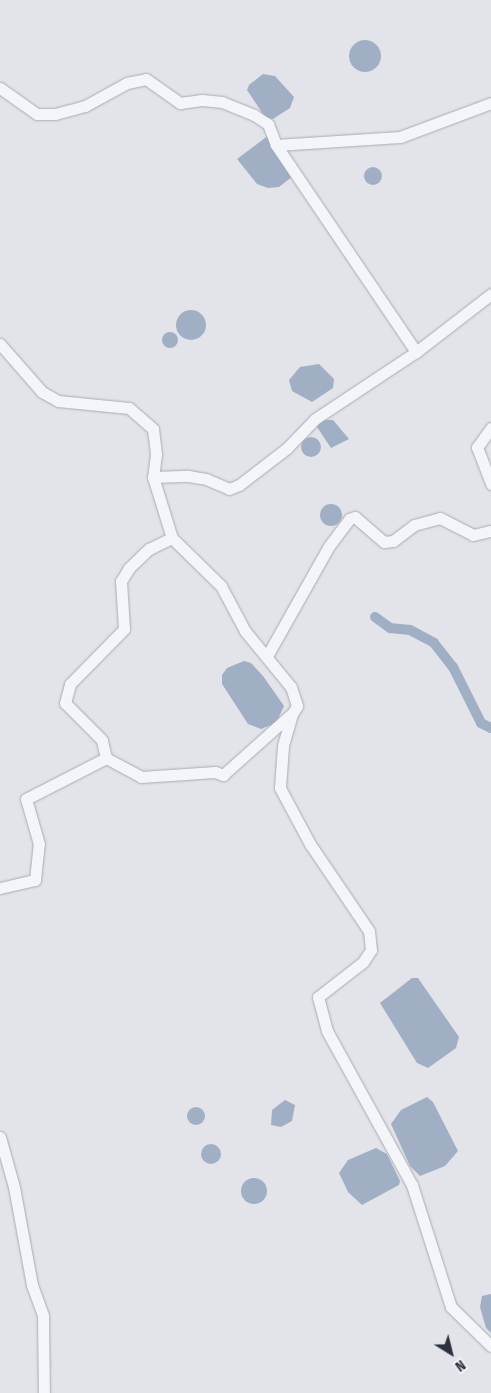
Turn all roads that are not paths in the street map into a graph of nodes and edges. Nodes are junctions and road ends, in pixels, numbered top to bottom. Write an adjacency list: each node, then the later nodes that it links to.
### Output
1 (0, 88): 3 (street)
2 (491, 103): 3 (street)
3 (276, 145): 6 (street)
4 (491, 294): 6 (street)
5 (0, 344): 8 (street)
6 (416, 352): 8 (street)
7 (491, 428): 9 (street)
8 (152, 477): 11 (street)
9 (491, 484)
10 (491, 531): 12 (street)
11 (172, 538): 12 (street); 14 (street)
12 (267, 656): 13 (street)
13 (292, 714): 14 (street); 17 (street)
14 (106, 758): 15 (street)
15 (0, 888)
16 (0, 1137): 18 (street)
17 (491, 1346)
18 (44, 1393)

